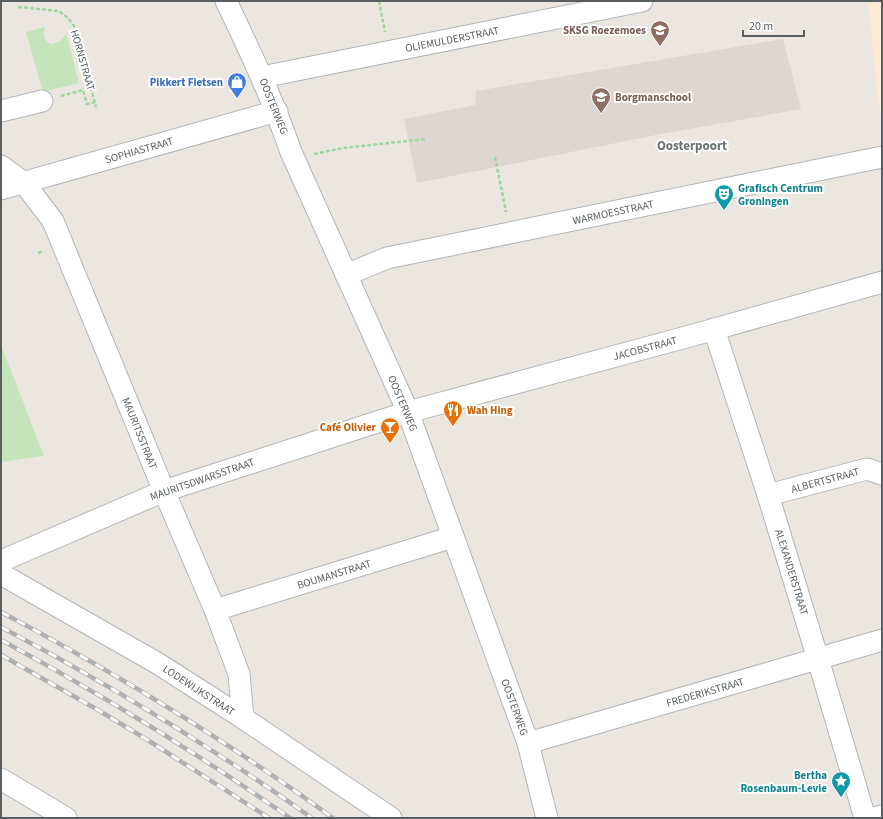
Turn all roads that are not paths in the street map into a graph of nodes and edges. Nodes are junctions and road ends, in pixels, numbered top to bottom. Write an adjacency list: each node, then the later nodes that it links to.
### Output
1 (226, 1): 3 (street, OOSTERWEG)
2 (639, 1): 3 (street, OLIEMULDERSTRAAT)
3 (262, 77): 6 (street, OOSTERWEG)
4 (42, 101): 5 (street)
5 (1, 111)
6 (277, 111): 9 (street, SOPHIASTRAAT); 11 (street, OOSTERWEG)
7 (882, 156): 11 (street, WARMOESSTRAAT)
8 (1, 166): 9 (street, MAURITSSTRAAT)
9 (24, 183): 10 (street, SOPHIASTRAAT); 16 (street, MAURITSSTRAAT)
10 (1, 189)
11 (346, 275): 14 (street, OOSTERWEG)
12 (882, 282): 13 (street, JACOBSTRAAT)
13 (714, 329): 14 (street, JACOBSTRAAT); 17 (street, ALEXANDERSTRAAT)
14 (408, 412): 16 (street, MAURITSDWARSSTRAAT); 18 (street, OOSTERWEG)
15 (882, 474): 17 (street, ALBERTSTRAAT)
16 (164, 491): 19 (street, MAURITSDWARSSTRAAT); 21 (street, MAURITSSTRAAT)
17 (768, 495): 23 (street, ALEXANDERSTRAAT)
18 (453, 537): 21 (street, BOUMANSTRAAT); 25 (street, OOSTERWEG)
19 (1, 560)
20 (1, 574): 24 (street, LODEWIJKSTRAAT)
21 (215, 610): 24 (street, MAURITSSTRAAT)
22 (882, 640): 23 (street, FREDERIKSTRAAT)
23 (818, 659): 25 (street, FREDERIKSTRAAT); 31 (street, ALEXANDERSTRAAT)
24 (243, 718): 29 (street, LODEWIJKSTRAAT)
25 (528, 743): 30 (street, OOSTERWEG)
26 (1, 779): 28 (street)
27 (882, 816): 32 (street)
28 (66, 818)
29 (391, 818)
30 (547, 818)
31 (865, 818)
32 (874, 818)

